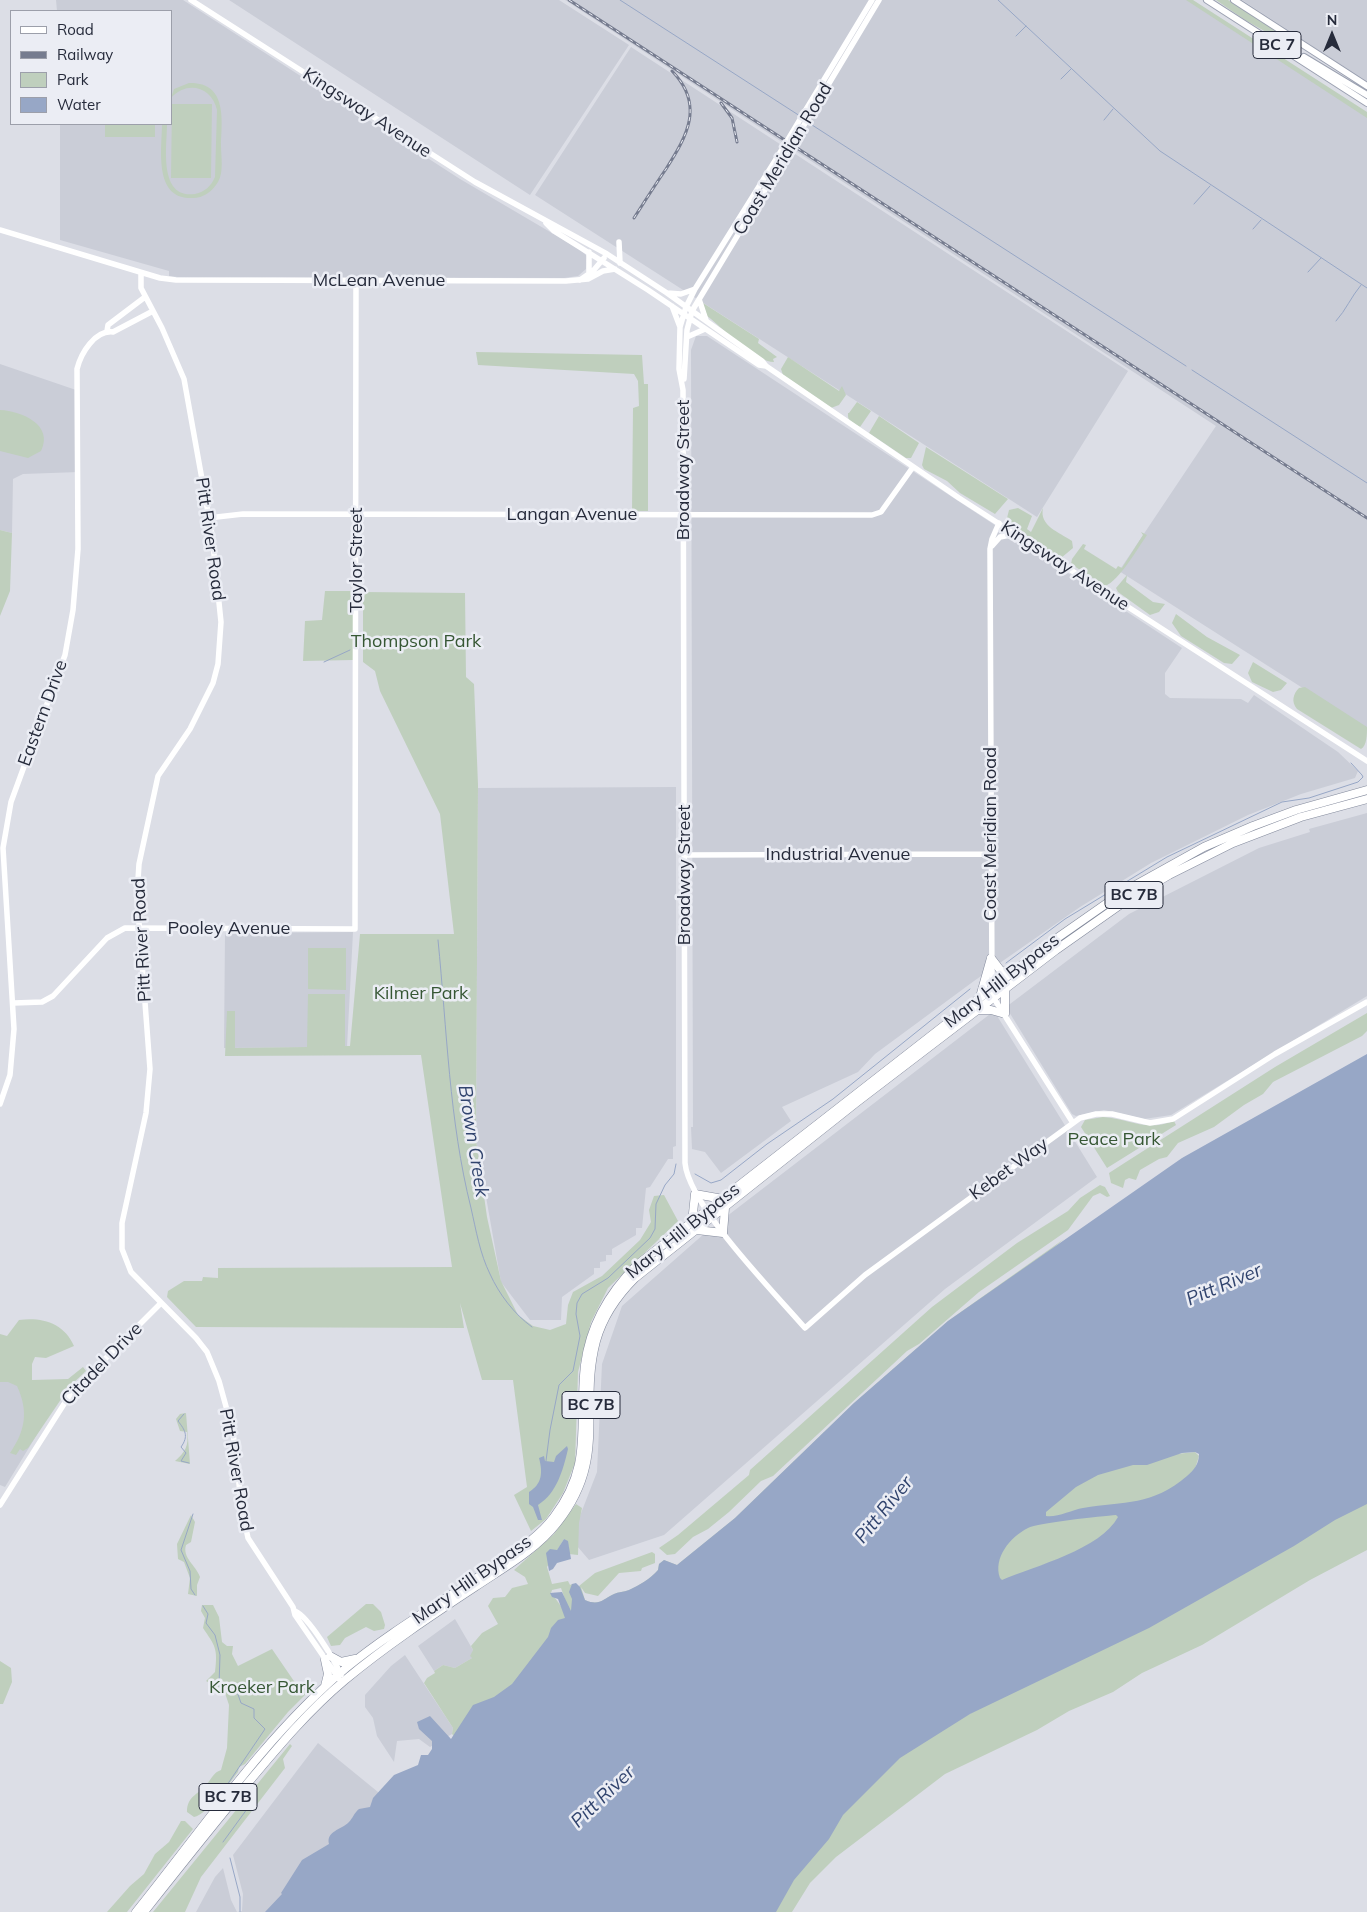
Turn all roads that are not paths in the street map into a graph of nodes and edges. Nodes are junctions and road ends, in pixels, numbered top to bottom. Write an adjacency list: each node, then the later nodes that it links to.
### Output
1 (191, 0): 11 (main road, Kingsway Avenue)
2 (872, 0): 10 (main road, Coast Meridian Road, bridge)
3 (879, 0): 10 (main road, Coast Meridian Road, bridge)
4 (1207, 0): 6 (main road, BC 7)
5 (1234, 0): 7 (main road, BC 7)
6 (1277, 45): 8 (main road); 9 (main road, BC 7)
7 (1367, 86)
8 (1367, 95)
9 (1367, 103)
10 (780, 158): 23 (main road, Coast Meridian Road); 26 (main road, Coast Meridian Road)
11 (544, 222): 14 (main road, Kingsway Avenue); 15 (main road, Kingsway Avenue)
12 (0, 230): 19 (main road)
13 (619, 242): 17 (main road)
14 (589, 252): 16 (main road, Kingsway Avenue); 20 (main road)
15 (607, 254): 16 (main road); 17 (main road, Kingsway Avenue)
16 (601, 261): 18 (main road, Kingsway Avenue); 20 (main road)
17 (620, 263): 24 (main road, Kingsway Avenue)
18 (615, 269): 21 (main road); 27 (main road, Kingsway Avenue)
19 (141, 272): 22 (main road, McLean Avenue); 25 (main road, Pitt River Road)
20 (589, 274): 21 (main road)
21 (579, 280): 22 (main road, McLean Avenue)
22 (356, 282): 41 (main road, Taylor Street)
23 (695, 289): 24 (main road); 28 (main road, Coast Meridian Road)
24 (667, 293): 28 (main road, Kingsway Avenue)
25 (145, 297): 29 (main road, Pitt River Road); 36 (main road, Eastern Drive)
26 (699, 299): 30 (main road, Coast Meridian Road); 33 (main road)
27 (672, 306): 31 (main road, Kingsway Avenue); 34 (main road)
28 (686, 307): 30 (main road, Kingsway Avenue); 31 (main road, Broadway Street)
29 (153, 311): 36 (main road, Eastern Drive); 43 (main road, Pitt River Road)
30 (692, 312): 32 (main road, Coast Meridian Road); 33 (main road, Kingsway Avenue)
31 (683, 314): 32 (main road, Kingsway Avenue); 34 (main road, Broadway Street)
32 (690, 318): 35 (main road, Kingsway Avenue); 37 (main road, Broadway Street)
33 (706, 322): 38 (main road, Kingsway Avenue)
34 (680, 327): 39 (main road, Broadway Street)
35 (705, 329): 37 (main road); 38 (main road, Kingsway Avenue)
36 (107, 331): 61 (main road, Eastern Drive)
37 (687, 337): 39 (main road, Broadway Street)
38 (766, 366): 40 (main road, Kingsway Avenue)
39 (683, 381): 42 (main road, Broadway Street)
40 (913, 467): 42 (main road, Langan Avenue); 44 (main road, Kingsway Avenue)
41 (356, 514): 42 (main road, Langan Avenue); 43 (main road, Langan Avenue); 53 (main road, Taylor Street)
42 (684, 515): 51 (main road, Broadway Street)
43 (208, 518): 52 (main road, Pitt River Road)
44 (999, 523): 45 (main road, Kingsway Avenue); 46 (main road, Coast Meridian Road)
45 (1015, 534): 46 (main road); 47 (main road, Kingsway Avenue)
46 (990, 548): 50 (main road, Coast Meridian Road)
47 (1367, 760)
48 (1367, 790): 55 (highway, Mary Hill Bypass / BC 7B)
49 (1367, 799): 57 (highway, Mary Hill Bypass / BC 7B)
50 (991, 854): 51 (main road, Industrial Avenue); 54 (main road, Coast Meridian Road)
51 (685, 855): 66 (main road, Broadway Street)
52 (139, 929): 53 (main road, Pooley Avenue); 61 (main road, Pooley Avenue); 74 (main road, Pitt River Road)
53 (355, 929)
54 (991, 958): 55 (highway); 56 (main road, Coast Meridian Road); 58 (highway)
55 (1014, 972): 56 (highway, Mary Hill Bypass / BC 7B)
56 (992, 988): 58 (highway, Mary Hill Bypass / BC 7B); 59 (main road, Coast Meridian Road)
57 (1005, 988): 59 (highway, Mary Hill Bypass / BC 7B); 63 (highway)
58 (980, 997): 67 (highway, Mary Hill Bypass / BC 7B)
59 (994, 997): 62 (highway, Mary Hill Bypass / BC 7B); 63 (main road, Coast Meridian Road)
60 (1367, 1002): 65 (main road, Kebet Way)
61 (14, 1004): 64 (main road, Eastern Drive)
62 (977, 1010): 63 (highway); 68 (highway, Mary Hill Bypass / BC 7B)
63 (1005, 1014): 65 (main road, Coast Meridian Road)
64 (0, 1104)
65 (1073, 1123): 75 (main road, Kebet Way)
66 (695, 1194): 67 (highway); 69 (main road, Broadway Street); 71 (highway)
67 (723, 1199): 69 (highway, Mary Hill Bypass / BC 7B)
68 (725, 1208): 70 (highway, Mary Hill Bypass / BC 7B); 73 (highway)
69 (707, 1210): 70 (main road, Broadway Street); 71 (highway, Mary Hill Bypass / BC 7B)
70 (713, 1218): 72 (highway, Mary Hill Bypass / BC 7B); 73 (main road, Broadway Street)
71 (692, 1223): 81 (highway, Mary Hill Bypass / BC 7B)
72 (698, 1230): 73 (highway); 82 (highway, Mary Hill Bypass / BC 7B)
73 (723, 1233): 75 (main road, Broadway Street)
74 (161, 1303): 76 (main road, Citadel Drive); 77 (main road, Pitt River Road)
75 (805, 1328)
76 (0, 1505)
77 (295, 1611): 78 (main road, Pitt River Road); 79 (main road, Pitt River Road)
78 (309, 1635): 79 (main road); 80 (main road, Pitt River Road)
79 (316, 1635): 80 (main road, Pitt River Road)
80 (328, 1658): 81 (highway); 82 (main road, Pitt River Road); 83 (highway)
81 (357, 1659): 82 (highway, Mary Hill Bypass / BC 7B)
82 (340, 1677): 83 (highway, Mary Hill Bypass / BC 7B); 85 (highway, Mary Hill Bypass / BC 7B)
83 (325, 1686): 84 (highway, Mary Hill Bypass / BC 7B)
84 (136, 1912)
85 (144, 1912)

